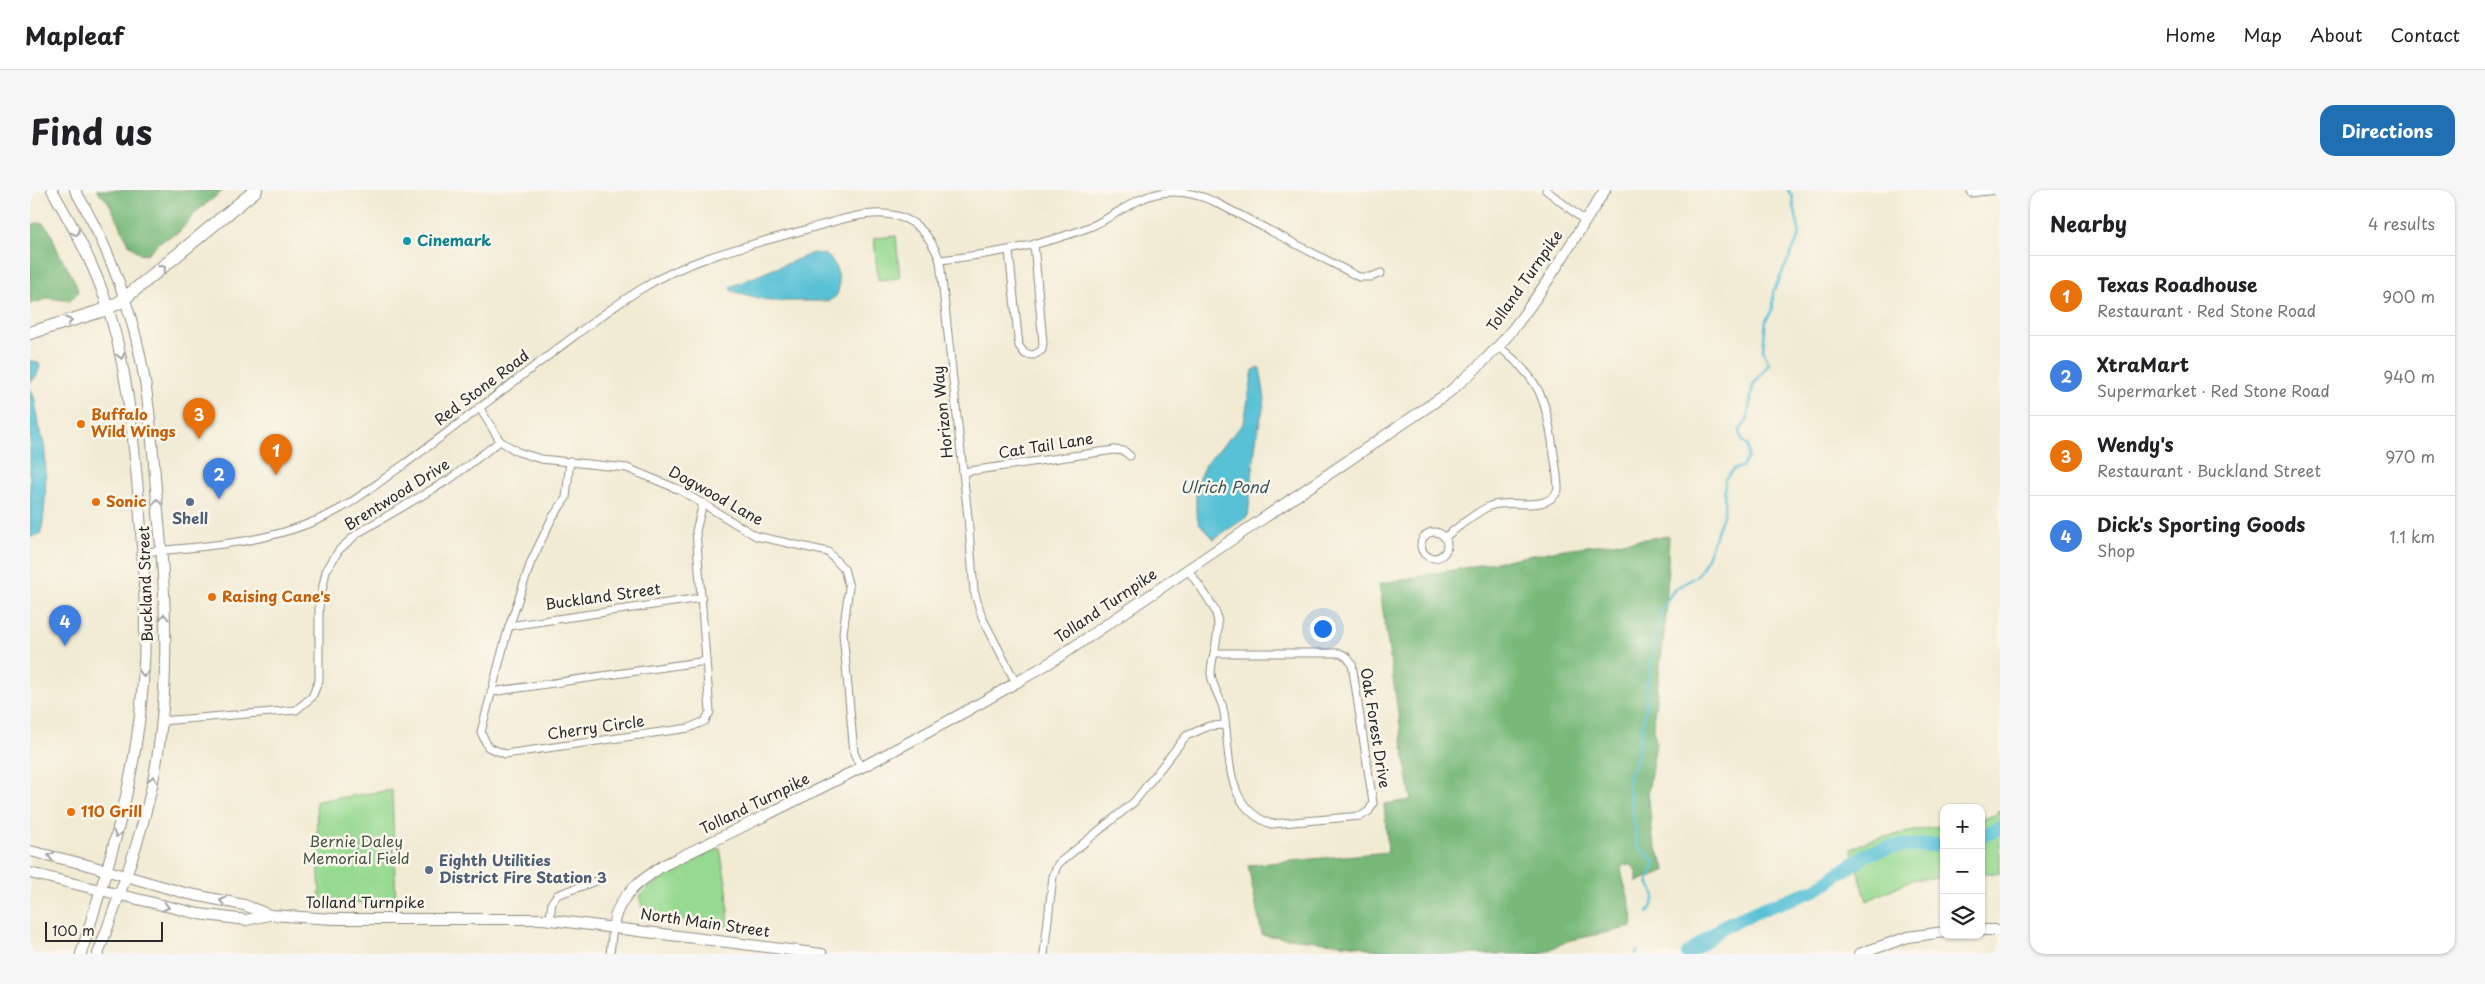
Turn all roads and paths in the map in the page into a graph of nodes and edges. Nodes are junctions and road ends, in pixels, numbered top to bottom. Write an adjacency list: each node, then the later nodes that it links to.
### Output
1 (52, 190): 16 (main road, Buckland Street, one-way to 16)
2 (75, 190): 15 (main road, Buckland Street)
3 (256, 190): 15 (highway, one-way to 3)
4 (1546, 190): 10 (street)
5 (1605, 190): 10 (main road, Tolland Turnpike)
6 (1995, 190): 8 (street)
7 (1193, 192): 11 (street); 14 (street)
8 (1971, 193)
9 (832, 222): 13 (street, Horizon Way); 19 (street, Red Stone Road)
10 (1585, 222): 18 (main road, Tolland Turnpike)
11 (1034, 244): 12 (street); 12 (street)
12 (1009, 252): 13 (street)
13 (940, 260): 23 (street, Horizon Way)
14 (1381, 273)
15 (124, 299): 16 (highway); 26 (main road, Buckland Street, one-way to 15)
16 (108, 308): 17 (highway, one-way to 16); 27 (main road, Buckland Street, one-way to 27)
17 (30, 333)
18 (1498, 346): 25 (street); 28 (main road, Tolland Turnpike)
19 (480, 408): 20 (street, Dogwood Lane); 26 (street, Red Stone Road)
20 (500, 441): 22 (street, Dogwood Lane); 35 (street, Brentwood Drive)
21 (1130, 456): 23 (street, Cat Tail Lane)
22 (570, 461): 24 (street, Dogwood Lane); 30 (street, Cherry Circle)
23 (963, 472): 33 (street, Horizon Way)
24 (703, 503): 29 (street, Cherry Circle); 37 (street, Dogwood Lane)
25 (1445, 537)
26 (162, 550): 27 (street, Red Stone Road); 35 (main road, Buckland Street, one-way to 26)
27 (143, 552): 39 (main road, Buckland Street, one-way to 39)
28 (1188, 570): 31 (street, Oak Forest Drive); 33 (main road, Tolland Turnpike)
29 (701, 598): 30 (street, Buckland Street); 32 (street, Cherry Circle)
30 (509, 626): 34 (street, Cherry Circle)
31 (1215, 653): 36 (street, Oak Forest Drive); 36 (street, Oak Forest Drive)
32 (706, 661): 34 (street); 34 (street, Cherry Circle)
33 (1016, 683): 37 (main road, Tolland Turnpike)
34 (491, 692)
35 (161, 721): 41 (main road, Buckland Street, one-way to 35)
36 (1225, 725): 55 (street)
37 (861, 768): 47 (main road, Tolland Turnpike)
38 (30, 851): 39 (main road, Tolland Turnpike, one-way to 38)
39 (107, 870): 41 (main road, Tolland Turnpike); 43 (main road, Buckland Street)
40 (30, 873): 43 (main road, Tolland Turnpike)
41 (126, 876): 44 (main road, Buckland Street); 45 (main road, Tolland Turnpike, one-way to 41)
42 (596, 881): 46 (street)
43 (101, 890): 44 (main road, Tolland Turnpike); 51 (main road, Buckland Street)
44 (119, 895): 45 (main road, Tolland Turnpike, one-way to 45); 52 (main road, Buckland Street)
45 (270, 915): 46 (main road, Tolland Turnpike)
46 (550, 919): 47 (main road, Tolland Turnpike)
47 (613, 926): 53 (street); 54 (main road, North Main Street)
48 (1985, 930): 49 (main road)
49 (2000, 930)
50 (1940, 933): 56 (main road)
51 (81, 954)
52 (98, 954)
53 (610, 954)
54 (822, 954)
55 (1044, 954)
56 (1859, 954)

